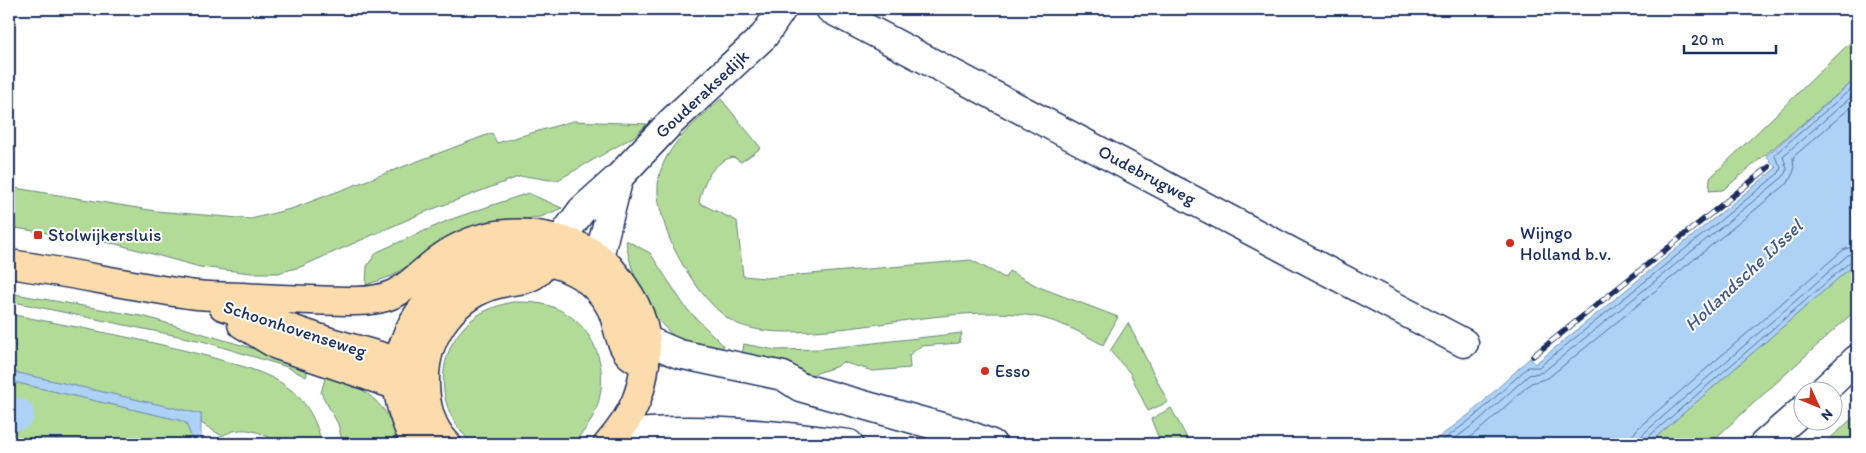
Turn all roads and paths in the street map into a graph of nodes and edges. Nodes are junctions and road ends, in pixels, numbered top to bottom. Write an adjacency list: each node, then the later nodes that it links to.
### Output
1 (782, 9): 3 (street, Gouderaksedijk)
2 (830, 9): 8 (street, Oudebrugweg)
3 (619, 177): 4 (street, Gouderaksedijk); 5 (street, Gouderaksedijk)
4 (554, 251): 5 (main road); 7 (main road, Schoonhovenseweg); 9 (main road); 11 (main road); 12 (main road)
5 (599, 257): 9 (main road)
6 (9, 264): 7 (main road, Schoonhovenseweg)
7 (191, 295): 11 (main road, Schoonhovenseweg)
8 (1464, 343)
9 (645, 352): 15 (main road); 19 (street)
10 (1857, 359): 13 (street)
11 (399, 374): 12 (main road, Schoonhovenseweg); 16 (main road)
12 (424, 375): 17 (main road)
13 (1835, 380)
14 (1794, 418): 20 (street)
15 (612, 440): 18 (street)
16 (416, 444)
17 (447, 444)
18 (849, 444)
19 (992, 444)
20 (1764, 444)

